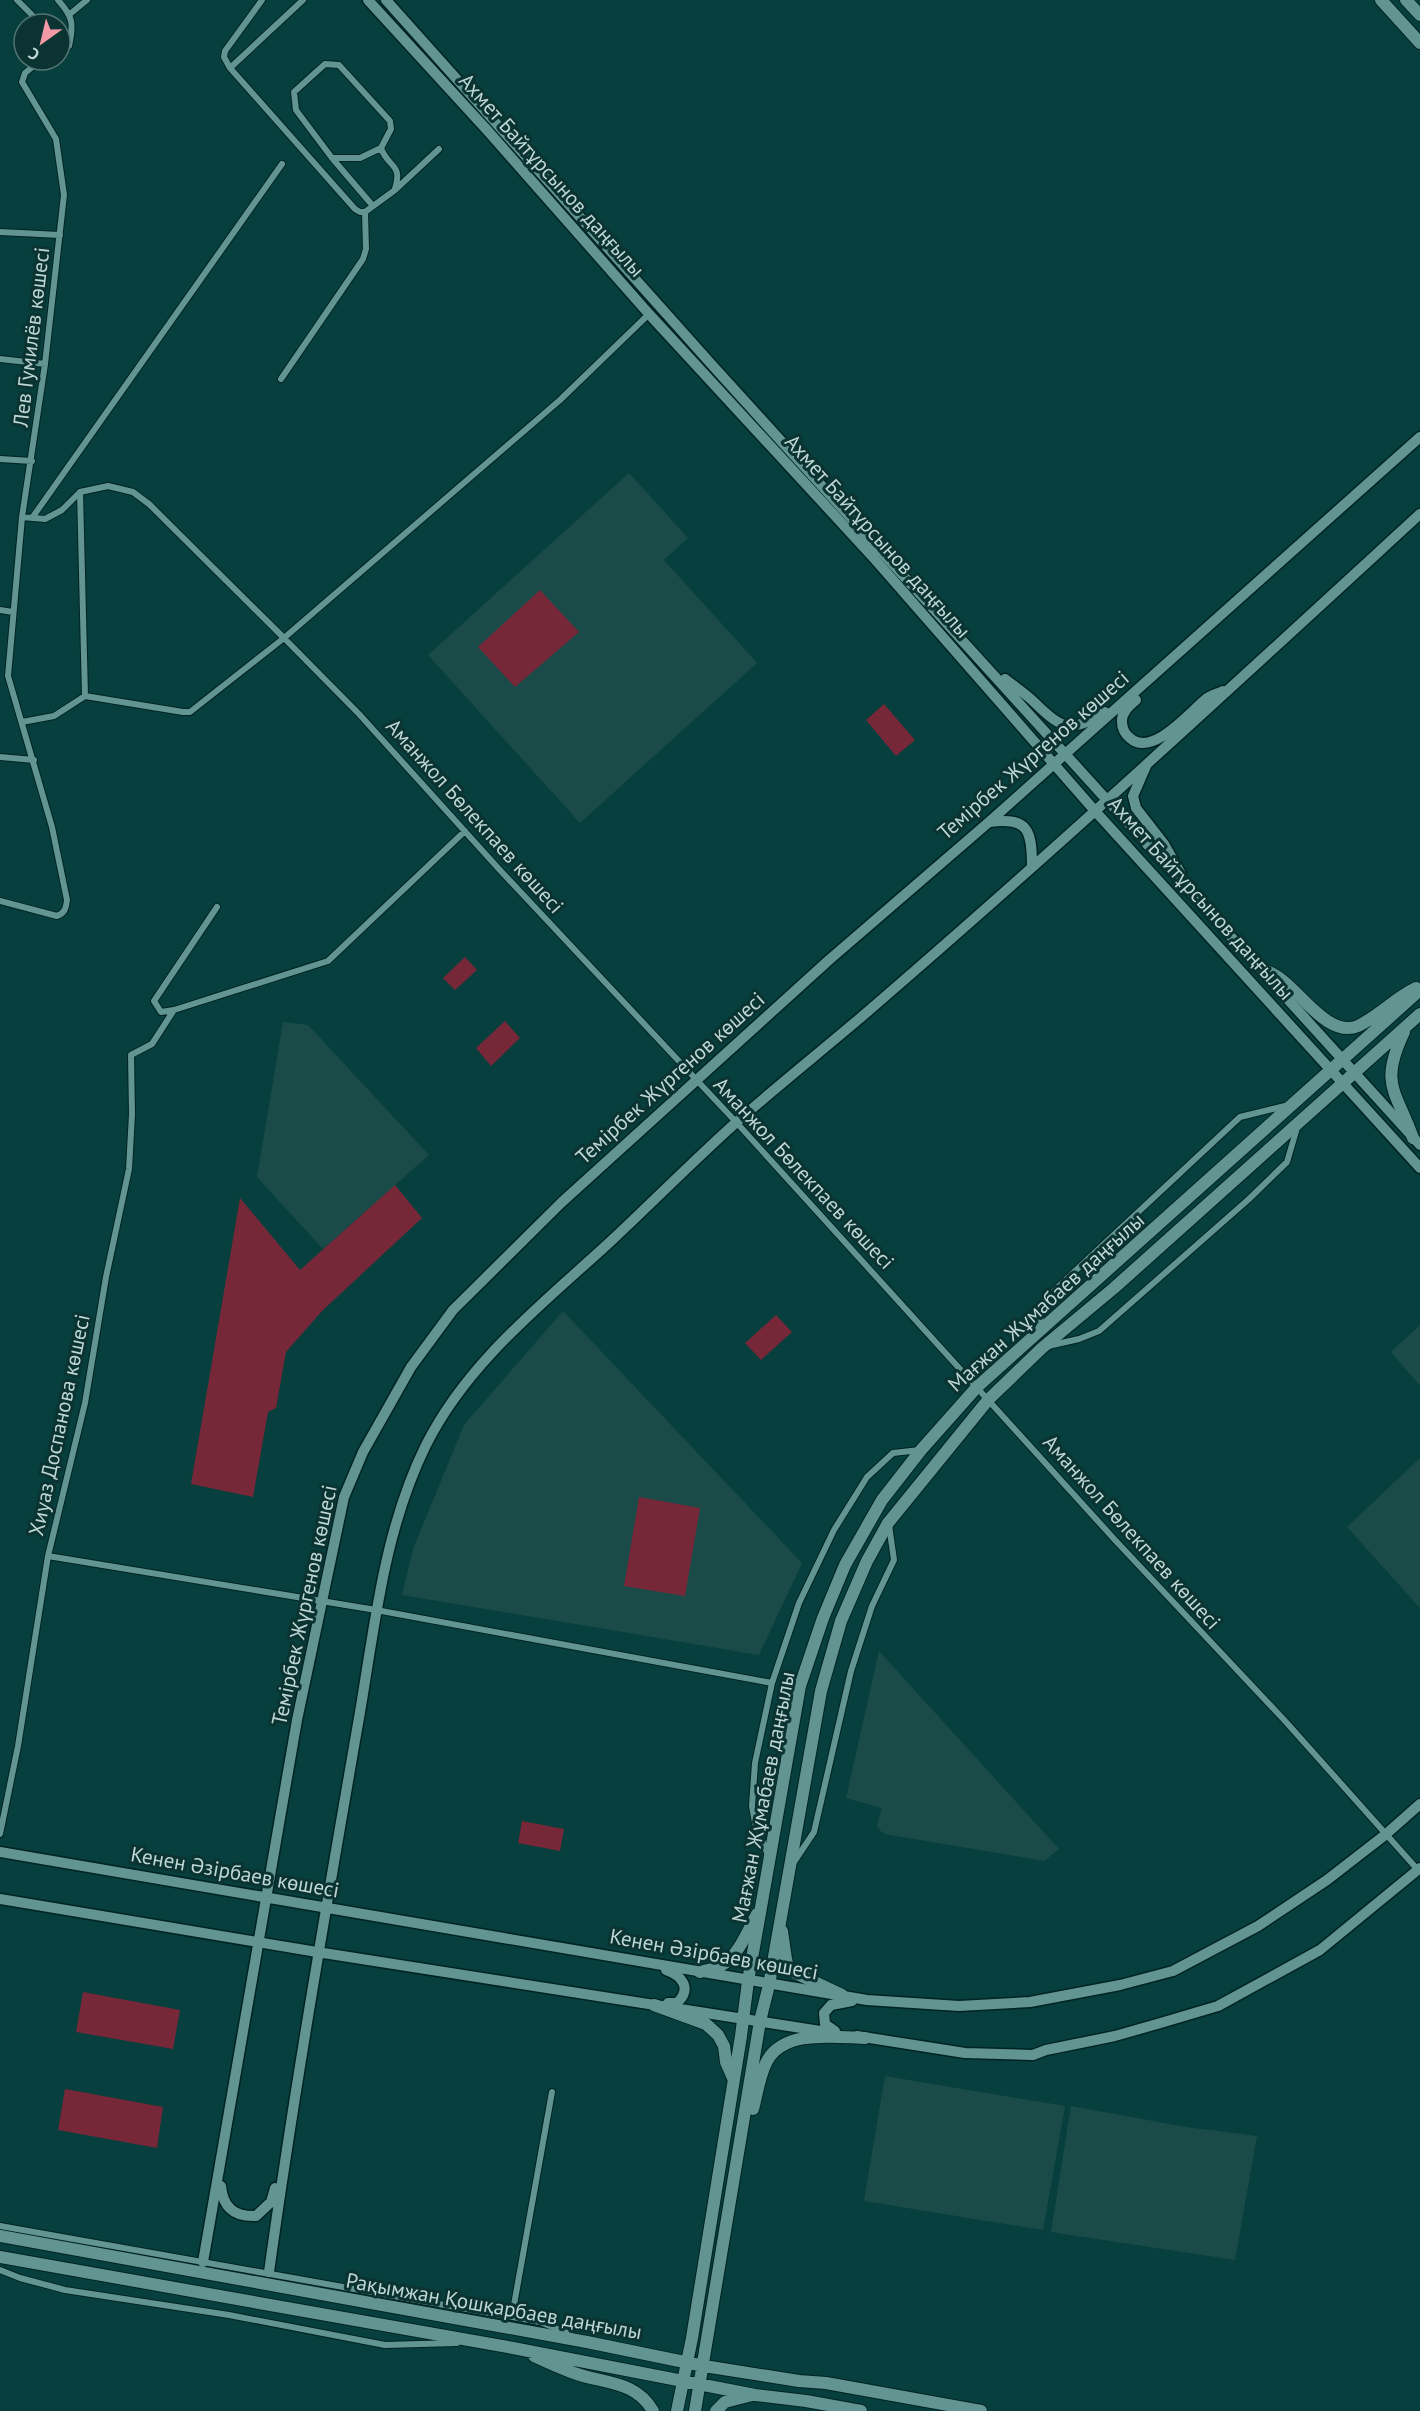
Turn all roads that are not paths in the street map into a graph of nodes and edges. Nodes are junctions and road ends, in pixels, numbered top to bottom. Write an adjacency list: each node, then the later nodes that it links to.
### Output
1 (17, 0): 11 (street)
2 (58, 0): 12 (street)
3 (87, 0): 13 (street)
4 (262, 0): 17 (street)
5 (303, 0): 17 (street)
6 (368, 0): 28 (street, Ахмет Байтұрсынов даңғылы)
7 (386, 0): 15 (street, Ахмет Байтұрсынов даңғылы)
8 (397, 0): 15 (street)
9 (1381, 0): 16 (main road)
10 (1406, 0): 14 (main road)
11 (28, 12)
12 (68, 12)
13 (72, 12)
14 (1420, 15)
15 (407, 22): 35 (street, Ахмет Байтұрсынов даңғылы)
16 (1420, 43)
17 (230, 68): 25 (street)
18 (26, 72): 27 (street, Лев Гумилёв көшесі)
19 (381, 148): 21 (street); 21 (street); 23 (street)
20 (439, 149): 23 (street)
21 (332, 158): 24 (street)
22 (282, 164): 40 (street)
23 (395, 190): 24 (street)
24 (373, 206): 25 (street)
25 (365, 212): 31 (street)
26 (0, 232): 27 (street)
27 (60, 236): 30 (street, Лев Гумилёв көшесі)
28 (649, 314): 36 (street, Ахмет Байтұрсынов даңғылы); 43 (street)
29 (0, 359): 30 (street)
30 (45, 364): 34 (street, Лев Гумилёв көшесі)
31 (281, 379)
32 (1420, 437): 44 (street, Темірбек Жүргенов көшесі)
33 (0, 459): 34 (street)
34 (32, 461): 39 (street, Лев Гумилёв көшесі)
35 (815, 476): 36 (street); 45 (street, Ахмет Байтұрсынов даңғылы)
36 (806, 484): 54 (street, Ахмет Байтұрсынов даңғылы)
37 (80, 492): 40 (street); 43 (street, Аманжол Бөлекпаев көшесі); 47 (street)
38 (1420, 514): 46 (street)
39 (22, 517): 40 (street); 42 (street, Лев Гумилёв көшесі)
40 (32, 518)
41 (0, 610): 42 (street)
42 (13, 612): 49 (street, Лев Гумилёв көшесі)
43 (284, 638): 47 (street); 58 (street, Аманжол Бөлекпаев көшесі)
44 (1194, 640): 46 (street); 48 (street, Темірбек Жүргенов көшесі)
45 (982, 660): 48 (street); 50 (street, Ахмет Байтұрсынов даңғылы)
46 (1230, 688): 53 (street)
47 (85, 696): 49 (street)
48 (1118, 707): 50 (street, Темірбек Жүргенов көшесі)
49 (22, 722): 52 (street, Лев Гумилёв көшесі)
50 (1065, 753): 54 (street, Темірбек Жүргенов көшесі); 55 (street, Ахмет Байтұрсынов даңғылы)
51 (0, 757): 52 (street)
52 (34, 760): 61 (street, Лев Гумилёв көшесі)
53 (1148, 762): 55 (street); 60 (street)
54 (1054, 764): 56 (street, Ахмет Байтұрсынов даңғылы); 57 (street, Темірбек Жүргенов көшесі)
55 (1107, 799): 56 (street); 60 (street, Ахмет Байтұрсынов даңғылы)
56 (1095, 811): 59 (street); 69 (street, Ахмет Байтұрсынов даңғылы)
57 (989, 822): 59 (street); 71 (street, Темірбек Жүргенов көшесі)
58 (465, 831): 65 (street); 71 (street, Аманжол Бөлекпаев көшесі)
59 (1032, 866): 74 (street)
60 (1191, 893): 63 (street, Ахмет Байтұрсынов даңғылы)
61 (0, 902)
62 (217, 907): 65 (street)
63 (1258, 966): 64 (main road); 68 (street, Ахмет Байтұрсынов даңғылы)
64 (1420, 988): 68 (main road, Мағжан Жұмабаев даңғылы)
65 (174, 1010): 84 (street, Хиуаз Доспанова көшесі)
66 (1420, 1014): 67 (main road, Мағжан Жұмабаев даңғылы)
67 (1407, 1026): 70 (main road, Мағжан Жұмабаев даңғылы); 76 (main road)
68 (1342, 1060): 69 (main road, Мағжан Жұмабаев даңғылы); 70 (street, Ахмет Байтұрсынов даңғылы)
69 (1331, 1069): 72 (street, Ахмет Байтұрсынов даңғылы); 73 (main road, Мағжан Жұмабаев даңғылы)
70 (1355, 1073): 72 (main road, Мағжан Жұмабаев даңғылы); 76 (street, Ахмет Байтұрсынов даңғылы)
71 (697, 1081): 74 (street, Аманжол Бөлекпаев көшесі); 85 (street, Темірбек Жүргенов көшесі)
72 (1344, 1083): 75 (main road, Мағжан Жұмабаев даңғылы); 77 (street, Ахмет Байтұрсынов даңғылы)
73 (1292, 1105): 78 (main road, Мағжан Жұмабаев даңғылы); 78 (street)
74 (736, 1122): 80 (street, Аманжол Бөлекпаев көшесі); 86 (street)
75 (1299, 1122): 79 (main road, Мағжан Жұмабаев даңғылы); 79 (street)
76 (1417, 1142)
77 (1420, 1168)
78 (1039, 1333): 80 (main road, Мағжан Жұмабаев даңғылы)
79 (1042, 1348): 81 (main road, Мағжан Жұмабаев даңғылы)
80 (977, 1387): 81 (street, Аманжол Бөлекпаев көшесі); 82 (main road, Мағжан Жұмабаев даңғылы)
81 (988, 1400): 83 (main road, Мағжан Жұмабаев даңғылы); 90 (street, Аманжол Бөлекпаев көшесі)
82 (921, 1450): 87 (street); 92 (main road, Мағжан Жұмабаев даңғылы)
83 (888, 1523): 94 (main road, Мағжан Жұмабаев даңғылы); 94 (street)
84 (48, 1556): 85 (street, Хиуаз Доспанова көшесі); 89 (street)
85 (322, 1602): 86 (street, Хиуаз Доспанова көшесі); 96 (street, Темірбек Жүргенов көшесі)
86 (376, 1610): 87 (street, Хиуаз Доспанова көшесі); 99 (street)
87 (772, 1683): 92 (street)
88 (1420, 1804): 90 (street, Кенен Әзірбаев көшесі)
89 (0, 1834)
90 (1385, 1835): 93 (street, Аманжол Бөлекпаев көшесі); 107 (street, Кенен Әзірбаев көшесі)
91 (0, 1852): 96 (street, Кенен Әзірбаев көшесі)
92 (771, 1862): 98 (main road, Мағжан Жұмабаев даңғылы)
93 (1419, 1869): 112 (street)
94 (789, 1870): 95 (main road, Мағжан Жұмабаев даңғылы)
95 (785, 1889): 105 (main road, Мағжан Жұмабаев даңғылы); 106 (main road)
96 (268, 1898): 99 (street, Кенен Әзірбаев көшесі); 100 (street, Темірбек Жүргенов көшесі)
97 (0, 1899): 100 (street)
98 (762, 1905): 103 (main road); 104 (main road, Мағжан Жұмабаев даңғылы)
99 (326, 1908): 101 (street); 102 (street, Кенен Әзірбаев көшесі)
100 (259, 1942): 101 (street); 117 (street, Темірбек Жүргенов көшесі)
101 (318, 1952): 108 (street); 116 (street)
102 (641, 1961): 103 (street, Кенен Әзірбаев көшесі); 108 (street)
103 (700, 1972): 104 (street, Кенен Әзірбаев көшесі)
104 (748, 1981): 105 (street, Кенен Әзірбаев көшесі); 109 (main road, Мағжан Жұмабаев даңғылы)
105 (769, 1985): 106 (street, Кенен Әзірбаев көшесі); 110 (main road, Мағжан Жұмабаев даңғылы)
106 (842, 1995): 107 (street, Кенен Әзірбаев көшесі)
107 (867, 2000): 111 (street)
108 (652, 2004): 109 (street); 113 (main road)
109 (743, 2018): 110 (street); 113 (main road, Мағжан Жұмабаев даңғылы)
110 (760, 2021): 111 (street); 115 (main road, Мағжан Жұмабаев даңғылы)
111 (842, 2034): 112 (street)
112 (866, 2038): 115 (main road)
113 (734, 2080): 128 (main road, Мағжан Жұмабаев даңғылы)
114 (552, 2092): 124 (street)
115 (738, 2153): 129 (main road, Мағжан Жұмабаев даңғылы)
116 (284, 2162): 117 (street); 123 (street)
117 (220, 2171): 121 (street, Темірбек Жүргенов көшесі)
118 (0, 2226): 121 (street)
119 (0, 2236): 126 (main road, Рақымжан Қошқарбаев даңғылы)
120 (0, 2257): 125 (main road, Рақымжан Қошқарбаев даңғылы)
121 (203, 2262): 123 (street)
122 (0, 2270): 125 (street)
123 (269, 2272): 124 (street)
124 (512, 2316): 126 (street)
125 (483, 2342): 127 (main road, Рақымжан Қошқарбаев даңғылы)
126 (587, 2342): 128 (main road, Рақымжан Қошқарбаев даңғылы)
127 (513, 2348): 130 (main road, Рақымжан Қошқарбаев даңғылы); 135 (main road)
128 (688, 2362): 129 (main road, Рақымжан Қошқарбаев даңғылы); 130 (main road, Мағжан Жұмабаев даңғылы)
129 (704, 2366): 131 (main road, Мағжан Жұмабаев даңғылы); 138 (main road, Рақымжан Қошқарбаев даңғылы)
130 (684, 2379): 131 (main road, Рақымжан Қошқарбаев даңғылы); 133 (main road, Мағжан Жұмабаев даңғылы)
131 (701, 2383): 132 (main road); 134 (main road, Мағжан Жұмабаев даңғылы)
132 (755, 2394): 136 (main road); 137 (main road)
133 (678, 2406): 134 (main road)
134 (696, 2409)
135 (653, 2411)
136 (716, 2411)
137 (861, 2411)
138 (981, 2411)

